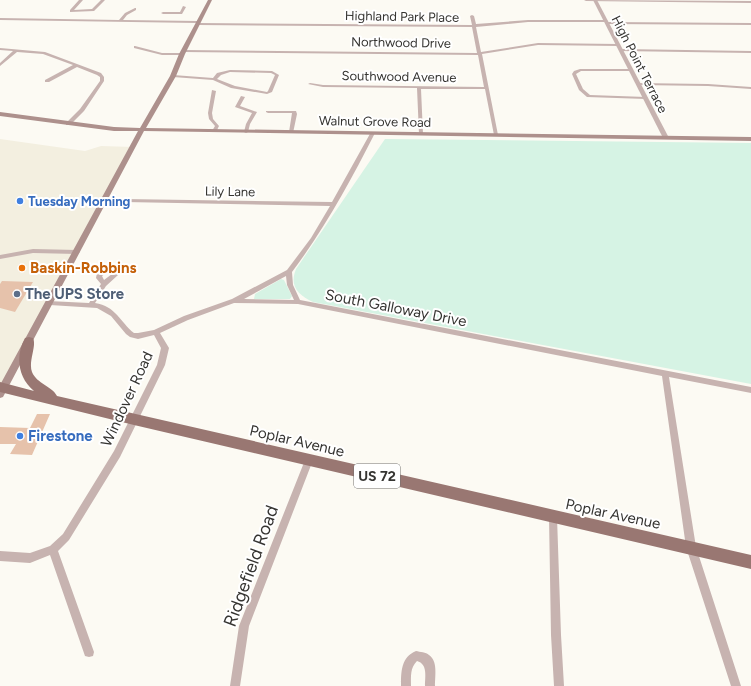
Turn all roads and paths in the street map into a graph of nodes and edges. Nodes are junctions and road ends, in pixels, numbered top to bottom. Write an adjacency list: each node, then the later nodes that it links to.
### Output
1 (81, 0): 2 (street)
2 (103, 0)
3 (210, 0): 16 (main road)
4 (586, 0): 5 (street)
5 (596, 0): 6 (street); 15 (street, High Point Terrace)
6 (751, 2)
7 (167, 7): 10 (street)
8 (184, 7): 10 (street)
9 (135, 9): 13 (street)
10 (163, 14): 14 (street)
11 (472, 16): 18 (street)
12 (0, 19): 13 (street, Highland Park Place)
13 (120, 21): 14 (street, Highland Park Place)
14 (158, 21): 16 (street, Highland Park Place)
15 (607, 22): 17 (street, Highland Park Place); 18 (street, Highland Park Place); 19 (street, High Point Terrace)
16 (198, 23): 18 (street, Highland Park Place); 25 (main road)
17 (751, 24)
18 (474, 26): 26 (street)
19 (618, 45): 22 (street, High Point Terrace); 26 (street, Northwood Drive)
20 (135, 47): 25 (street, Northwood Drive)
21 (0, 49): 23 (street)
22 (621, 50): 24 (street); 29 (street, High Point Terrace)
23 (16, 51): 27 (street); 28 (street)
24 (751, 52)
25 (183, 53): 26 (street, Northwood Drive); 30 (main road)
26 (480, 53): 36 (street)
27 (0, 65)
28 (76, 65): 32 (street); 43 (street)
29 (631, 70): 34 (street, High Point Terrace); 40 (street)
30 (172, 76): 31 (street); 44 (main road)
31 (214, 79): 31 (street)
32 (47, 81)
33 (310, 84): 35 (street, Southwood Avenue)
34 (638, 84): 37 (street); 40 (street, High Point Terrace)
35 (419, 88): 36 (street, Southwood Avenue); 49 (street)
36 (487, 88): 50 (street)
37 (751, 88)
38 (214, 91): 45 (street)
39 (243, 97): 46 (street)
40 (646, 98): 51 (street, High Point Terrace)
41 (268, 112): 47 (street)
42 (0, 114): 43 (main road, Walnut Grove Road)
43 (68, 124): 44 (main road, Walnut Grove Road)
44 (142, 130): 45 (main road, Walnut Grove Road); 55 (main road)
45 (214, 131): 46 (main road, Walnut Grove Road)
46 (246, 132): 47 (main road, Walnut Grove Road)
47 (291, 132): 48 (main road, Walnut Grove Road)
48 (373, 133): 49 (main road, Walnut Grove Road); 54 (street)
49 (421, 134): 50 (main road, Walnut Grove Road)
50 (496, 135): 51 (main road, Walnut Grove Road)
51 (666, 138): 52 (main road, Walnut Grove Road)
52 (751, 139)
53 (125, 200): 54 (street, Lily Lane)
54 (335, 204): 57 (street)
55 (77, 252): 56 (street); 61 (main road)
56 (0, 257)
57 (289, 272): 59 (street); 60 (street)
58 (104, 284): 62 (street)
59 (234, 301): 60 (street, South Galloway Drive); 63 (street, South Galloway Drive)
60 (298, 302): 65 (street, South Galloway Drive)
61 (50, 303): 62 (street, South Galloway Drive); 64 (main road)
62 (91, 305): 63 (street, South Galloway Drive)
63 (156, 332): 69 (street, Windover Road)
64 (29, 341): 66 (main road); 68 (main road)
65 (665, 374): 67 (street, South Galloway Drive); 72 (street)
66 (1, 390): 68 (main road, Poplar Avenue / US 72)
67 (751, 390)
68 (60, 402): 69 (main road, Poplar Avenue / US 72)
69 (134, 420): 70 (main road, Poplar Avenue / US 72); 73 (street, Windover Road)
70 (309, 460): 71 (main road, Poplar Avenue / US 72); 77 (street, Ridgefield Road)
71 (553, 517): 72 (main road, Poplar Avenue / US 72); 80 (street)
72 (690, 547): 75 (main road, Poplar Avenue / US 72); 81 (street)
73 (52, 550): 74 (street, Windover Road); 76 (street)
74 (0, 556)
75 (751, 562)
76 (89, 652)
77 (235, 686)
78 (406, 686): 79 (street)
79 (430, 686)
80 (559, 686)
81 (736, 686)

